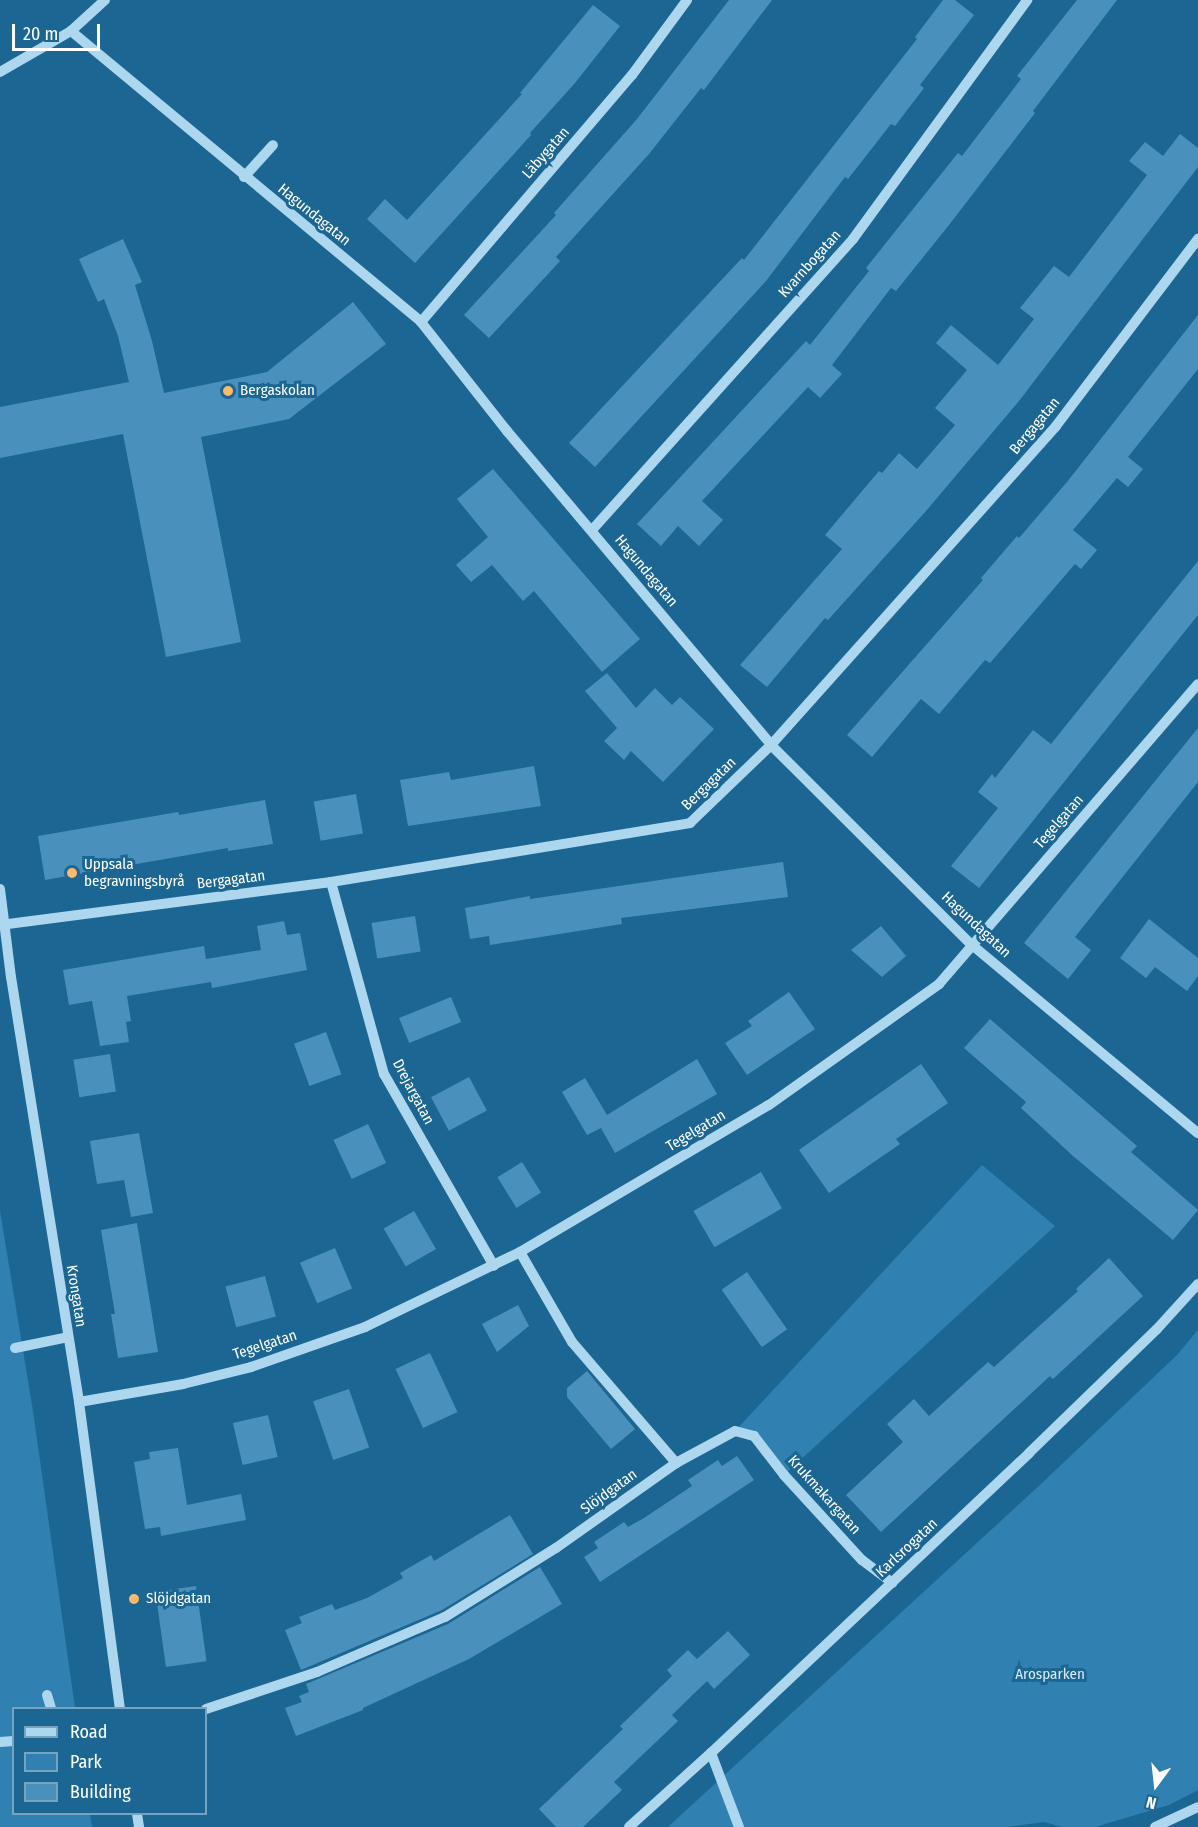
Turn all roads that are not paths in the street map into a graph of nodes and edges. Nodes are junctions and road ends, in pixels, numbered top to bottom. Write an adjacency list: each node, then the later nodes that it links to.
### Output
1 (105, 0): 4 (street)
2 (687, 0): 9 (street, Läbygatan)
3 (1027, 0): 10 (street, Kvarnbogatan)
4 (71, 31): 5 (street); 7 (street, Hagundagatan)
5 (0, 72)
6 (273, 146): 7 (street)
7 (244, 177): 9 (street, Hagundagatan)
8 (1198, 239): 12 (street, Bergagatan)
9 (421, 322): 10 (street, Hagundagatan)
10 (592, 530): 12 (street, Hagundagatan)
11 (1198, 684): 16 (street, Tegelgatan)
12 (771, 745): 13 (street, Bergagatan); 16 (street, Hagundagatan)
13 (331, 882): 15 (street, Bergagatan); 19 (street, Drejargatan)
14 (0, 889): 15 (street, Krongatan)
15 (2, 925): 21 (street, Krongatan)
16 (972, 945): 17 (street, Hagundagatan); 18 (street, Tegelgatan)
17 (1198, 1133)
18 (520, 1252): 19 (street, Tegelgatan); 25 (street)
19 (494, 1266): 23 (street, Tegelgatan)
20 (1198, 1284): 26 (street, Karlsrogatan)
21 (68, 1336): 22 (street); 23 (street, Krongatan)
22 (15, 1348)
23 (79, 1402): 29 (street, Krongatan)
24 (735, 1431): 25 (street, Slöjdgatan); 26 (street, Krukmakargatan)
25 (676, 1463): 30 (street, Slöjdgatan)
26 (892, 1583): 31 (street, Karlsrogatan)
27 (47, 1695): 28 (street)
28 (51, 1707)
29 (120, 1707)
30 (207, 1709)
31 (711, 1753): 33 (street, Karlsrogatan); 34 (street)
32 (1198, 1807): 35 (street)
33 (629, 1827)
34 (739, 1827)
35 (1155, 1827)

